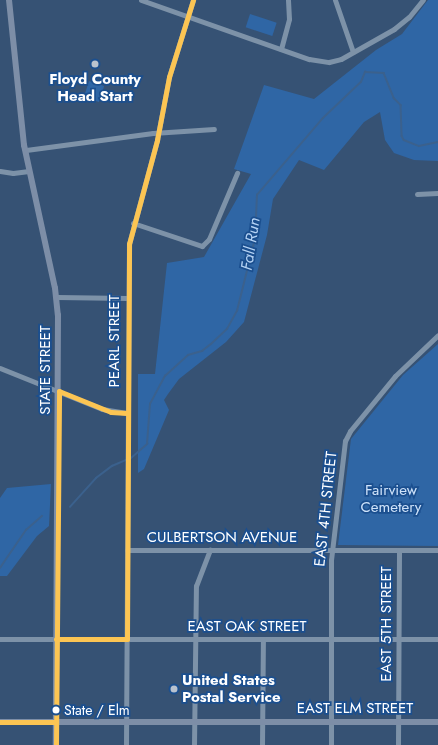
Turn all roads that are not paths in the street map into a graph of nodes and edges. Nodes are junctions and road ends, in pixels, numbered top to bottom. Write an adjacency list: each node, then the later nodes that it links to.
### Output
1 (9, 0): 12 (main road, STATE STREET)
2 (141, 0): 7 (street)
3 (193, 0): 7 (street, PEARL STREET)
4 (288, 0): 8 (street)
5 (335, 0): 9 (street)
6 (423, 0): 9 (street)
7 (188, 18): 8 (street); 11 (street, PEARL STREET)
8 (281, 49): 9 (street)
9 (353, 52)
10 (214, 129): 11 (street)
11 (158, 133): 12 (street); 18 (street, PEARL STREET)
12 (26, 150): 14 (main road, STATE STREET)
13 (0, 171): 14 (street)
14 (29, 171): 19 (main road, STATE STREET)
15 (237, 173): 18 (street)
16 (438, 193): 17 (street)
17 (417, 194)
18 (133, 223): 20 (street, PEARL STREET)
19 (57, 297): 20 (street); 23 (main road, STATE STREET)
20 (127, 298): 24 (street, PEARL STREET)
21 (438, 335): 27 (street, EAST 4TH STREET)
22 (0, 368): 23 (street)
23 (59, 391): 24 (street); 37 (main road, STATE STREET)
24 (127, 413): 25 (street, PEARL STREET)
25 (127, 550): 26 (street, CULBERTSON AVENUE); 30 (street, PEARL STREET)
26 (210, 550): 27 (street, CULBERTSON AVENUE); 32 (street)
27 (332, 550): 28 (street, CULBERTSON AVENUE); 34 (street, EAST 4TH STREET)
28 (400, 550): 29 (street, CULBERTSON AVENUE); 35 (street, EAST 5TH STREET)
29 (438, 550)
30 (127, 638): 32 (street, EAST OAK STREET); 37 (street, EAST OAK STREET); 40 (street, PEARL STREET)
31 (0, 639): 37 (street, EAST OAK STREET)
32 (195, 639): 33 (street, EAST OAK STREET); 41 (street)
33 (263, 639): 34 (street, EAST OAK STREET); 42 (street)
34 (331, 639): 35 (street, EAST OAK STREET); 43 (street, EAST 4TH STREET)
35 (399, 639): 36 (street, EAST OAK STREET); 44 (street, EAST 5TH STREET)
36 (438, 639)
37 (56, 640): 39 (main road, STATE STREET)
38 (0, 722): 39 (main road, EAST ELM STREET)
39 (56, 722): 40 (main road, EAST ELM STREET); 46 (main road, STATE STREET)
40 (126, 722): 41 (main road, EAST ELM STREET); 47 (street, PEARL STREET)
41 (194, 722): 42 (main road, EAST ELM STREET); 48 (street)
42 (262, 722): 43 (main road, EAST ELM STREET); 49 (street)
43 (331, 722): 44 (main road, EAST ELM STREET); 50 (street, EAST 4TH STREET)
44 (398, 722): 45 (main road, EAST ELM STREET); 51 (street, EAST 5TH STREET)
45 (438, 722)
46 (56, 745)
47 (126, 745)
48 (194, 745)
49 (262, 745)
50 (331, 745)
51 (398, 745)

